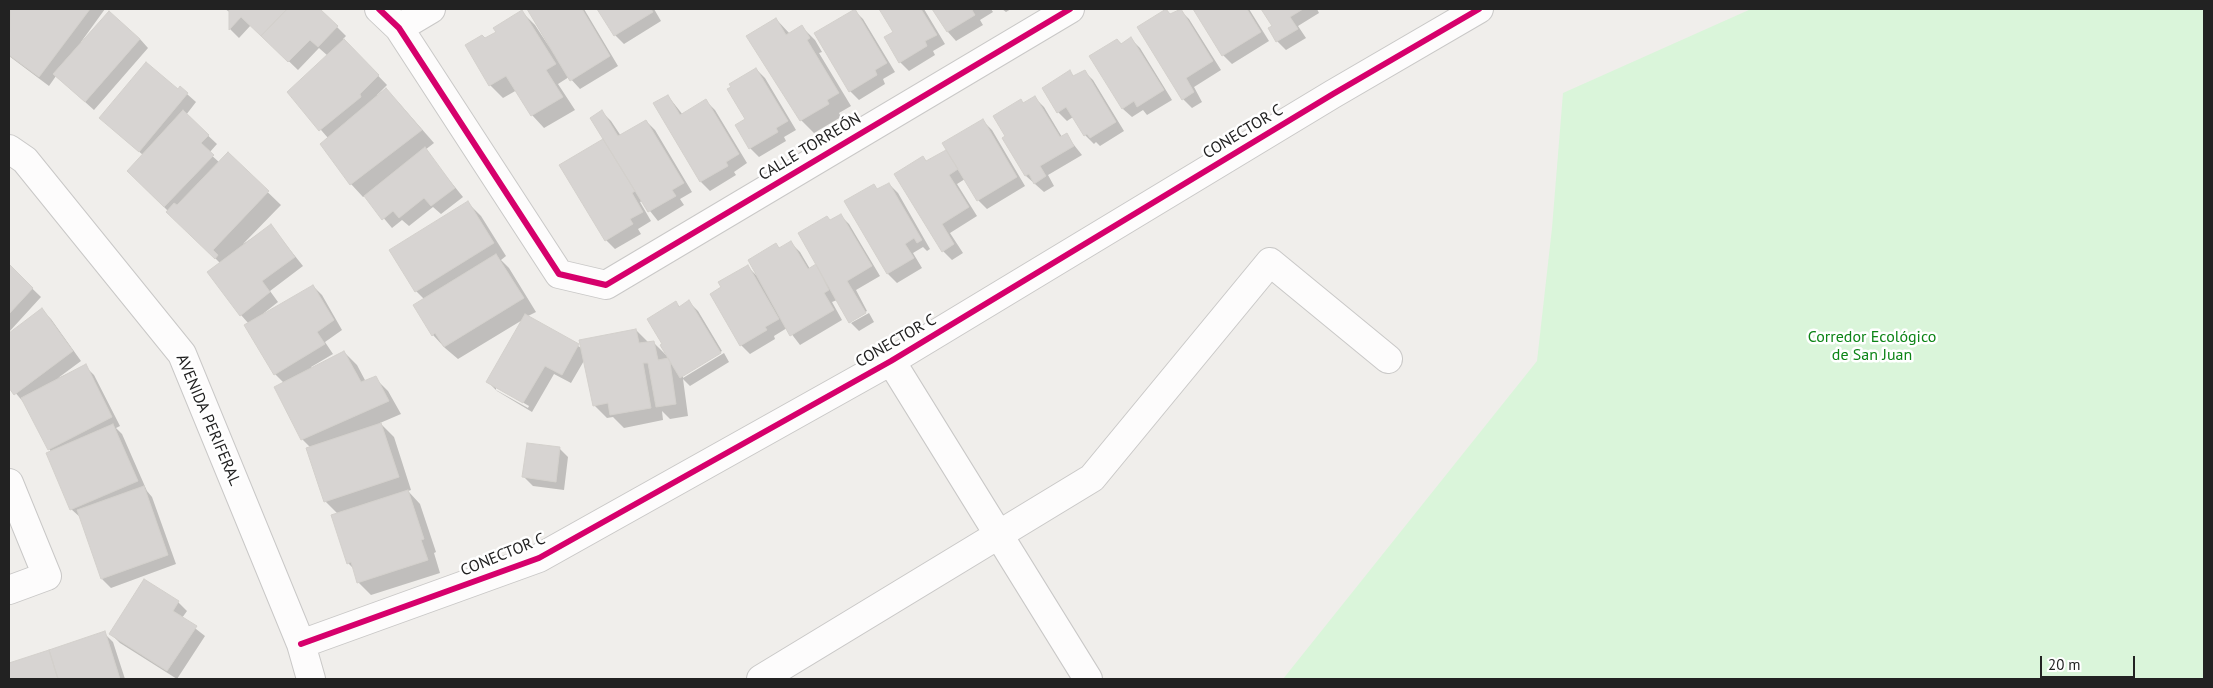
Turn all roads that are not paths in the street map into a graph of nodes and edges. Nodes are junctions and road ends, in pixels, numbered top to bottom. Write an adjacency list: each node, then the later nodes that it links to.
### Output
1 (379, 9): 5 (street)
2 (431, 9): 5 (street)
3 (1070, 9): 5 (street, CALLE TORREÓN)
4 (1479, 9): 8 (street, CONECTOR C)
5 (399, 28)
6 (9, 149): 12 (street, AVENIDA PERIFERAL)
7 (1388, 359): 10 (street)
8 (891, 361): 10 (street); 12 (street, CONECTOR C)
9 (9, 484): 11 (street)
10 (997, 536): 14 (street); 15 (street)
11 (9, 590)
12 (301, 644): 13 (street, AVENIDA PERIFERAL)
13 (310, 679)
14 (761, 679)
15 (1088, 679)

